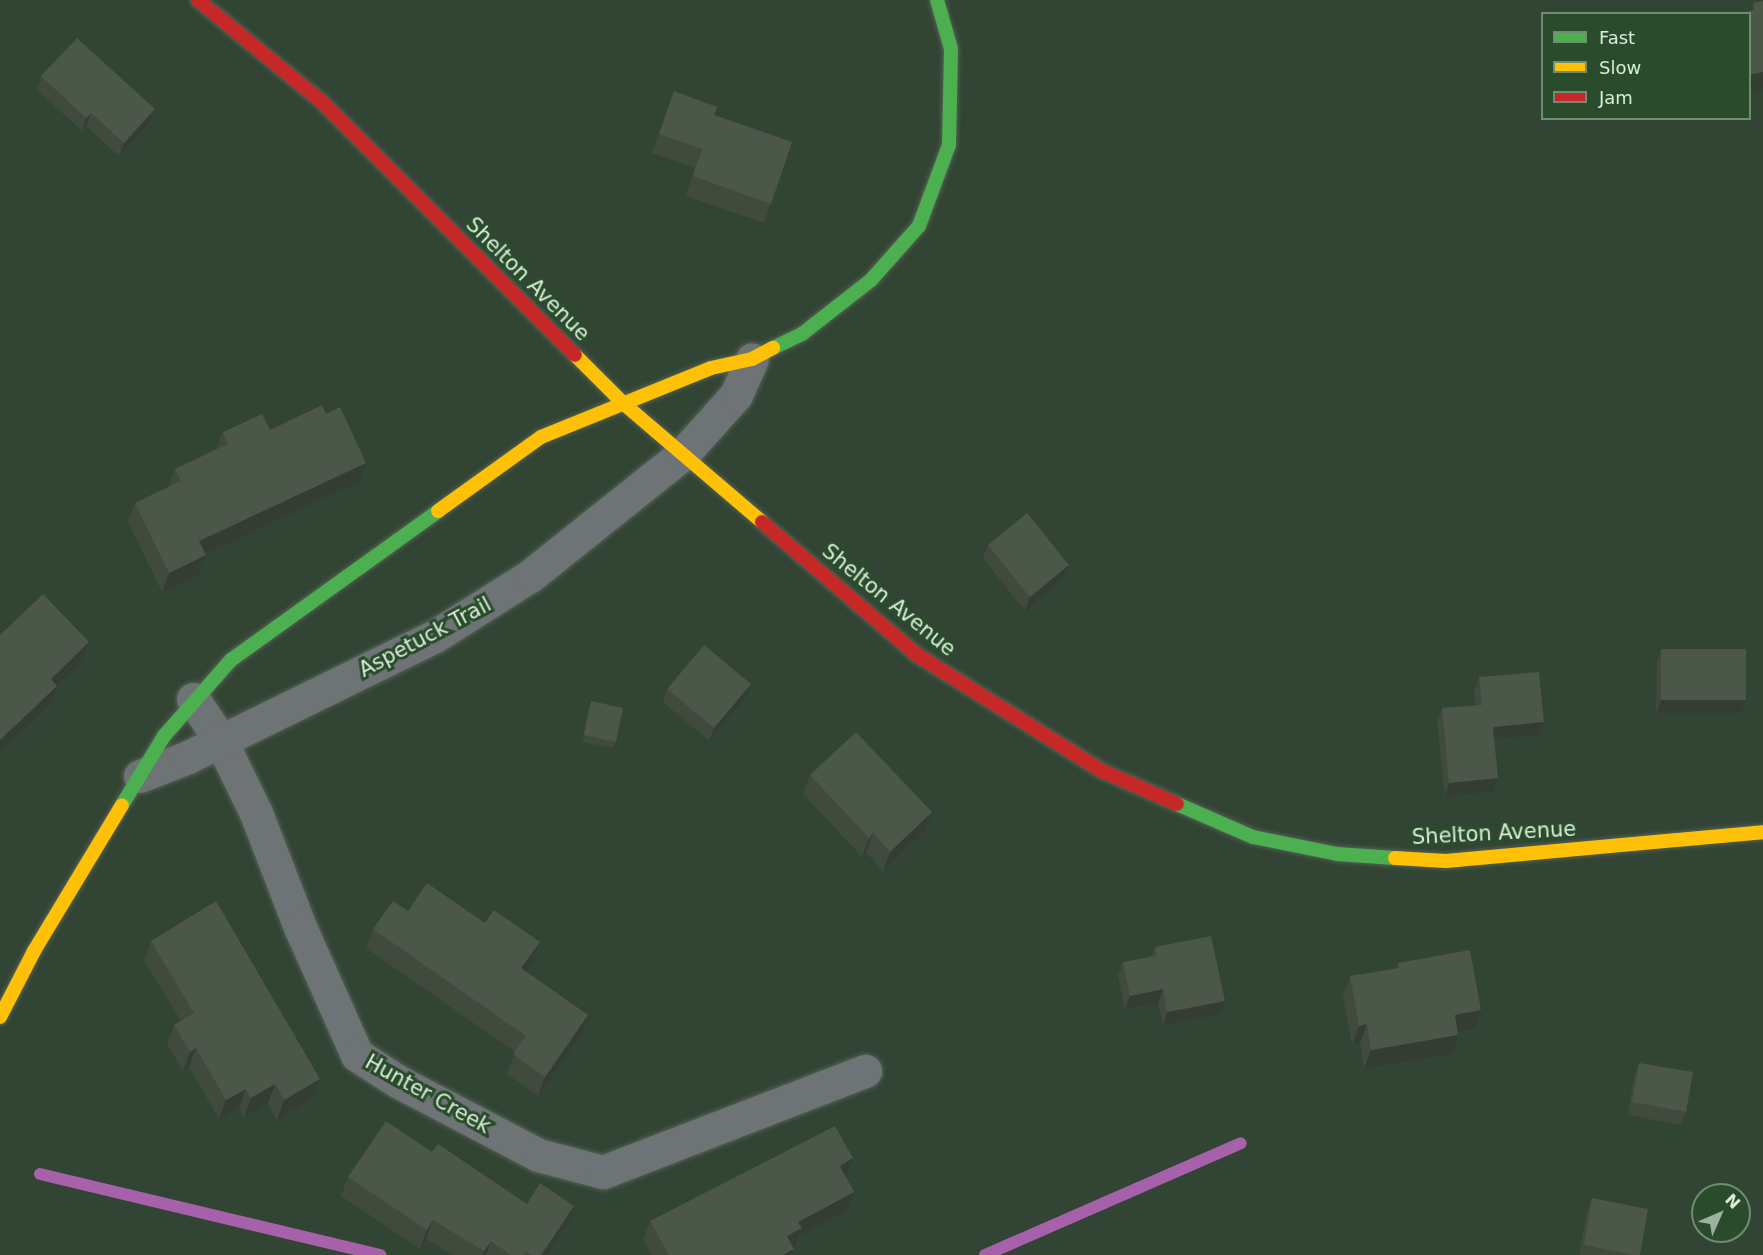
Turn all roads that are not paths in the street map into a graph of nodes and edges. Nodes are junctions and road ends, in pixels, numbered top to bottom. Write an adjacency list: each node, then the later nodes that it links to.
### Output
1 (198, 0): 4 (main road, Shelton Avenue)
2 (937, 0): 3 (main road)
3 (752, 359): 4 (main road); 5 (street, Aspetuck Trail)
4 (624, 404): 5 (main road, Shelton Avenue); 6 (main road)
5 (682, 454): 7 (street, Aspetuck Trail); 9 (main road, Shelton Avenue)
6 (193, 699): 7 (street, Hunter Creek); 8 (main road)
7 (221, 741): 8 (street, Aspetuck Trail); 11 (street, Hunter Creek)
8 (140, 776): 10 (main road)
9 (1763, 832)
10 (0, 1017)
11 (865, 1071)

